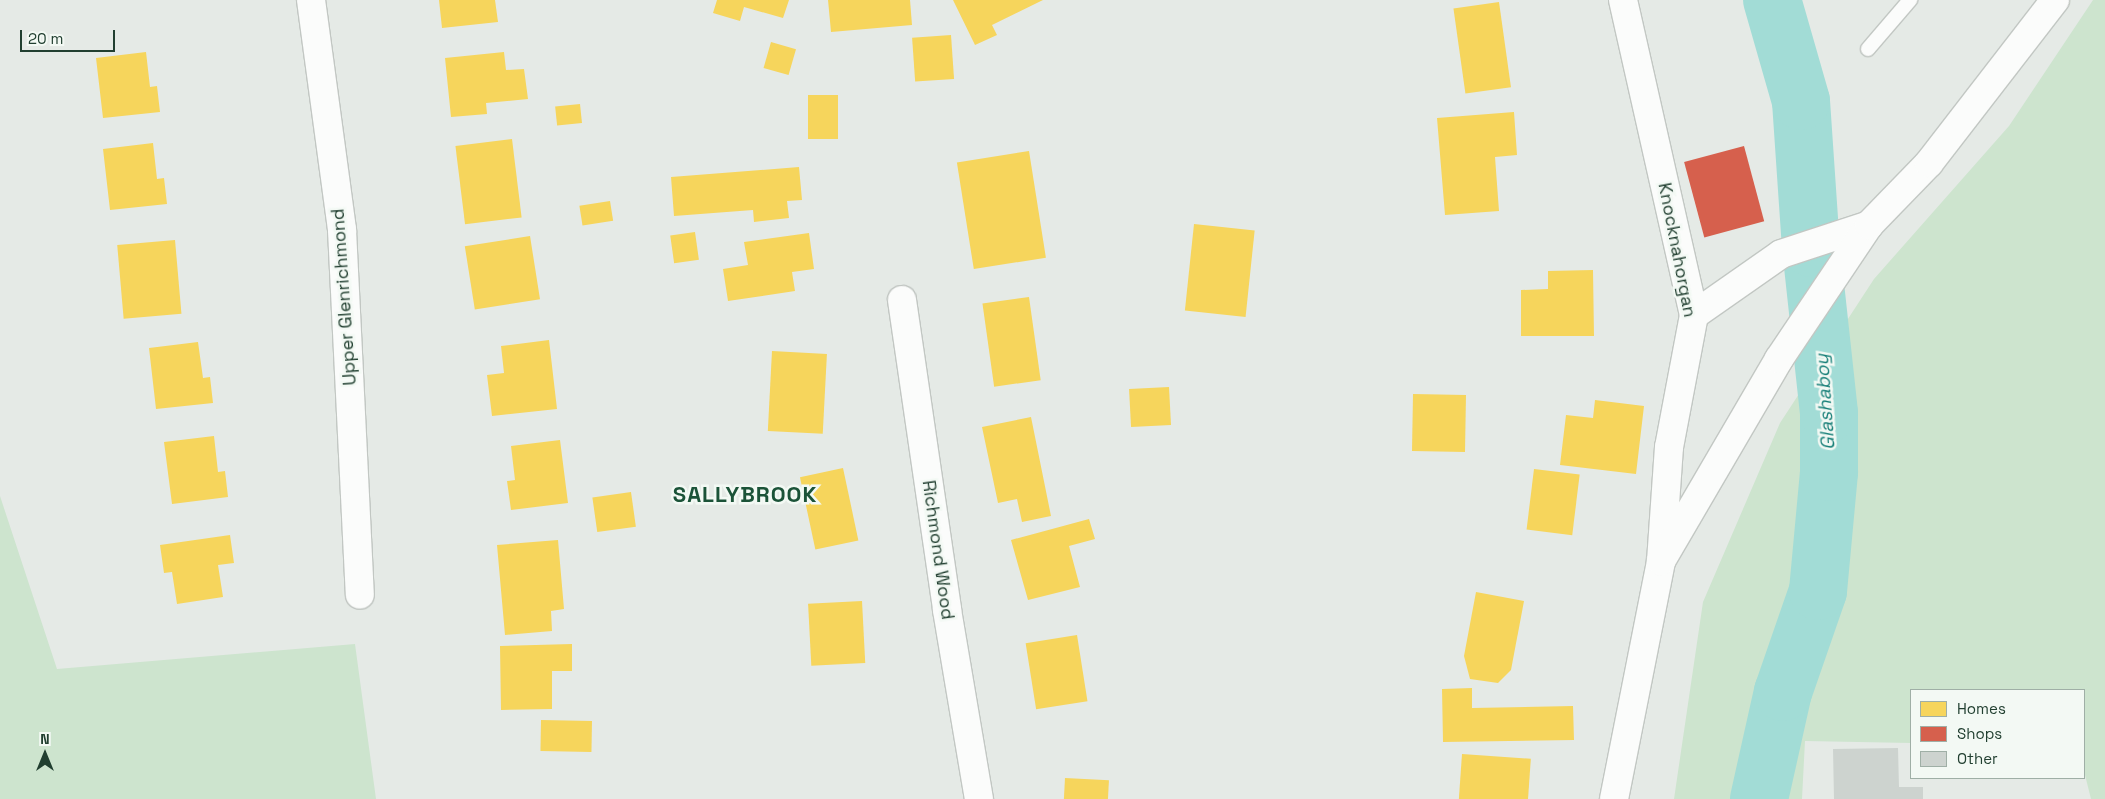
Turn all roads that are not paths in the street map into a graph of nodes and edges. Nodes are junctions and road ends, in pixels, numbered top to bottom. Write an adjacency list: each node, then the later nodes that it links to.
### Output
1 (311, 0): 10 (street, Upper Glenrichmond)
2 (1623, 0): 8 (street, Knocknahorgan)
3 (1910, 0): 5 (lane)
4 (2055, 0): 6 (street)
5 (1868, 49)
6 (1869, 225): 8 (street); 9 (street)
7 (902, 300): 11 (street, Richmond Wood)
8 (1694, 315): 9 (street, Knocknahorgan)
9 (1661, 561): 12 (street)
10 (360, 594)
11 (979, 799)
12 (1614, 799)

